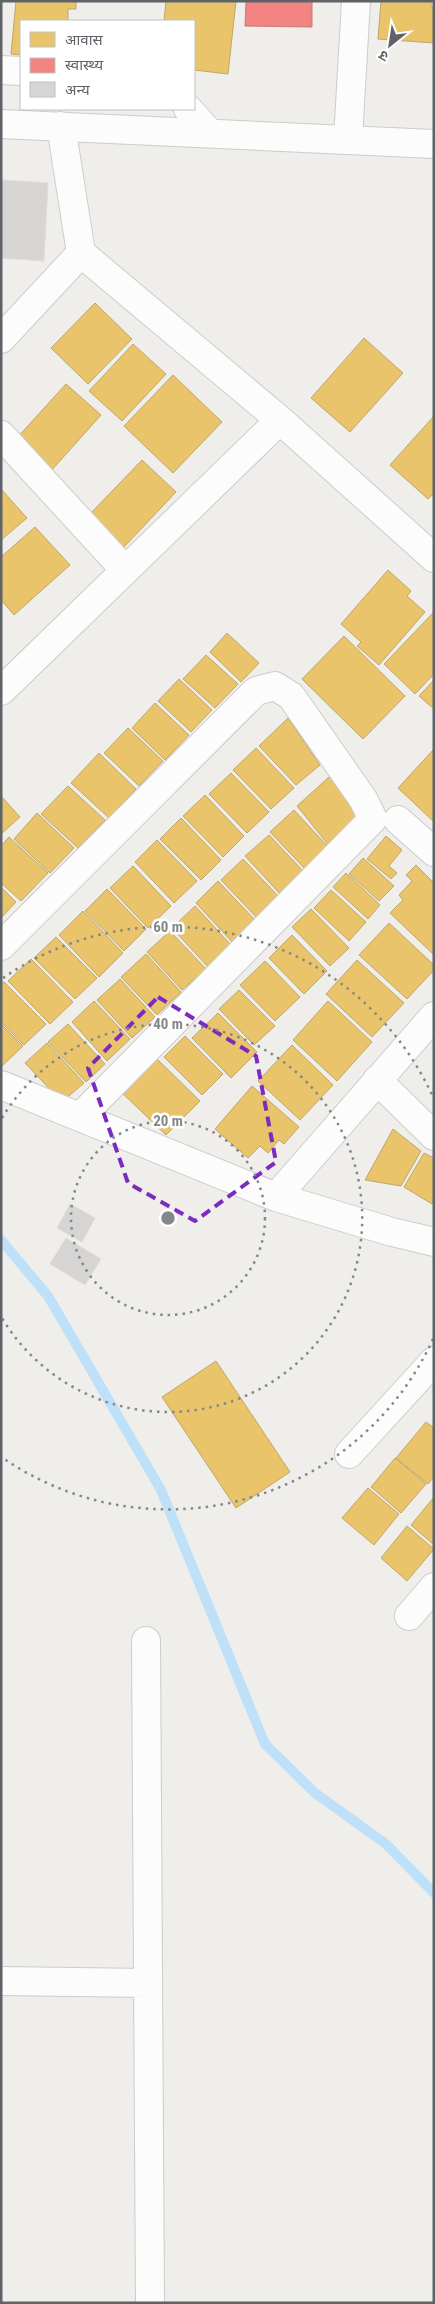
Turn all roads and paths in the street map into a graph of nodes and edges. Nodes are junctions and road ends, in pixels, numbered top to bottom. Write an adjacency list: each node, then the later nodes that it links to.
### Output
1 (356, 1): 8 (street)
2 (1, 70): 3 (street)
3 (20, 71)
4 (189, 110): 7 (street)
5 (1, 124): 6 (street)
6 (61, 126): 7 (street); 10 (street)
7 (209, 132): 8 (street)
8 (348, 139): 9 (street)
9 (434, 144)
10 (81, 253): 11 (street); 12 (street)
11 (1, 339)
12 (280, 420): 14 (street); 15 (street)
13 (1, 436): 15 (street)
14 (434, 558)
15 (125, 570): 16 (street)
16 (1, 691)
17 (398, 820): 18 (street)
18 (434, 852)
19 (1, 946): 23 (street)
20 (434, 1016): 21 (street)
21 (377, 1080): 24 (street); 25 (street)
22 (1, 1085): 23 (street)
23 (80, 1117): 25 (street)
24 (434, 1136)
25 (276, 1197): 26 (street)
26 (434, 1242)
27 (434, 1361): 28 (street)
28 (349, 1454)
29 (434, 1587): 30 (street)
30 (410, 1616)
31 (146, 1642): 33 (street)
32 (1, 1980): 33 (street)
33 (148, 1983): 34 (street)
34 (150, 2303)

